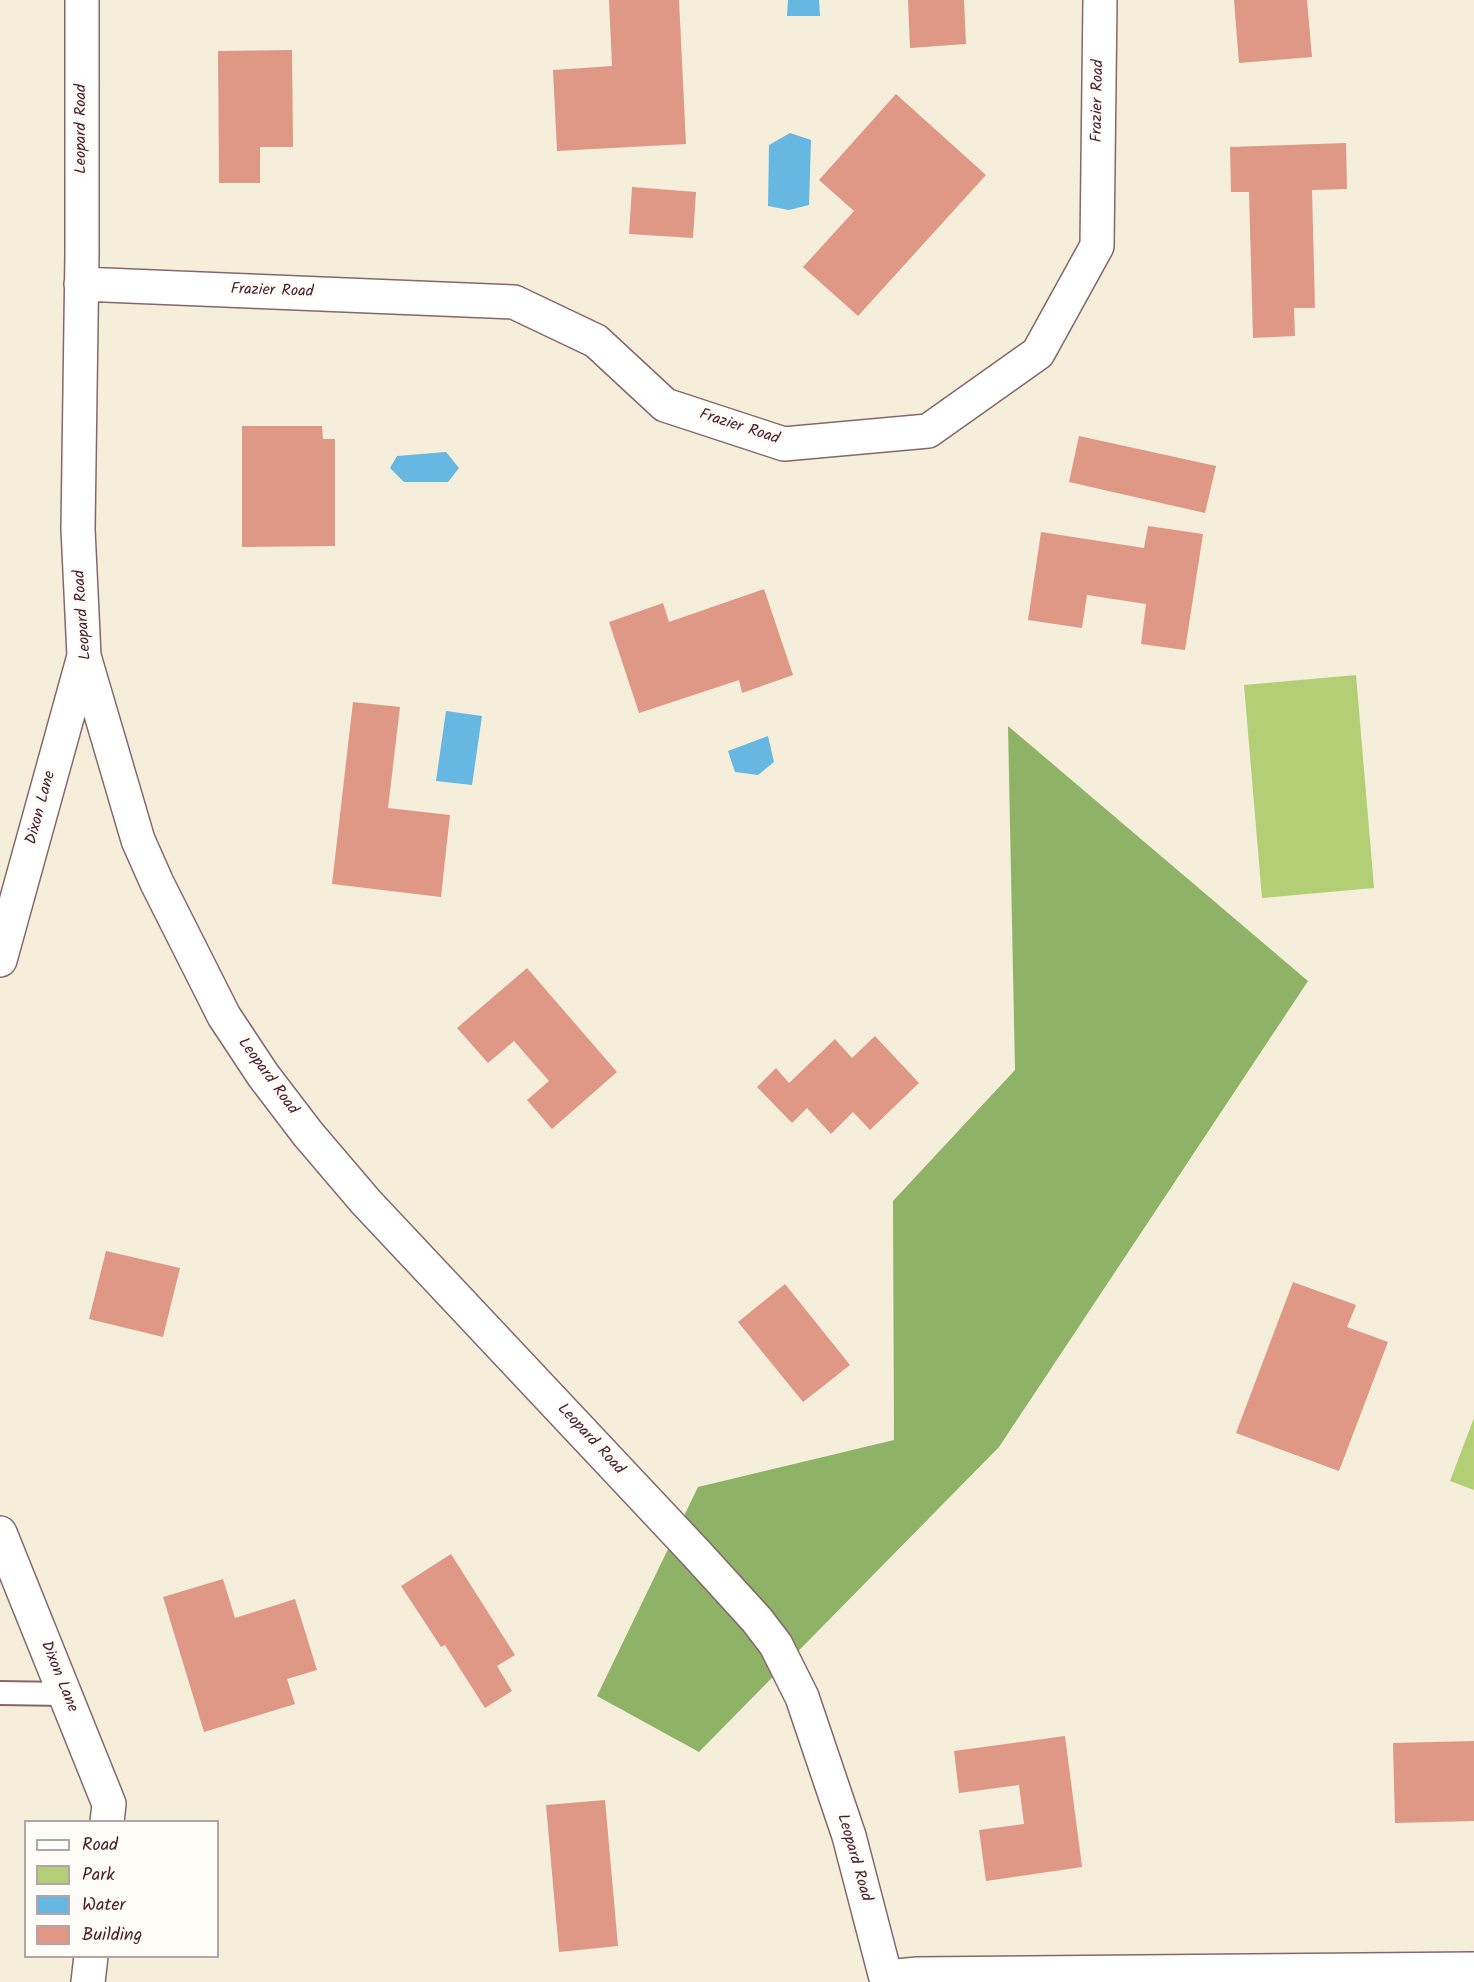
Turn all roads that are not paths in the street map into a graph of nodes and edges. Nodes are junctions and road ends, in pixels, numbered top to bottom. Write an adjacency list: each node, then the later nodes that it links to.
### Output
1 (82, 0): 3 (street, Leopard Road)
2 (1100, 0): 3 (street, Frazier Road)
3 (81, 285): 4 (street, Leopard Road)
4 (84, 656): 5 (street, Dixon Lane); 12 (street, Leopard Road)
5 (0, 960)
6 (0, 1533): 8 (street, Dixon Lane)
7 (0, 1693): 8 (lane)
8 (65, 1694): 9 (street, Dixon Lane)
9 (107, 1820)
10 (91, 1958): 13 (street)
11 (1474, 1969): 12 (street)
12 (886, 1979)
13 (88, 1982)

